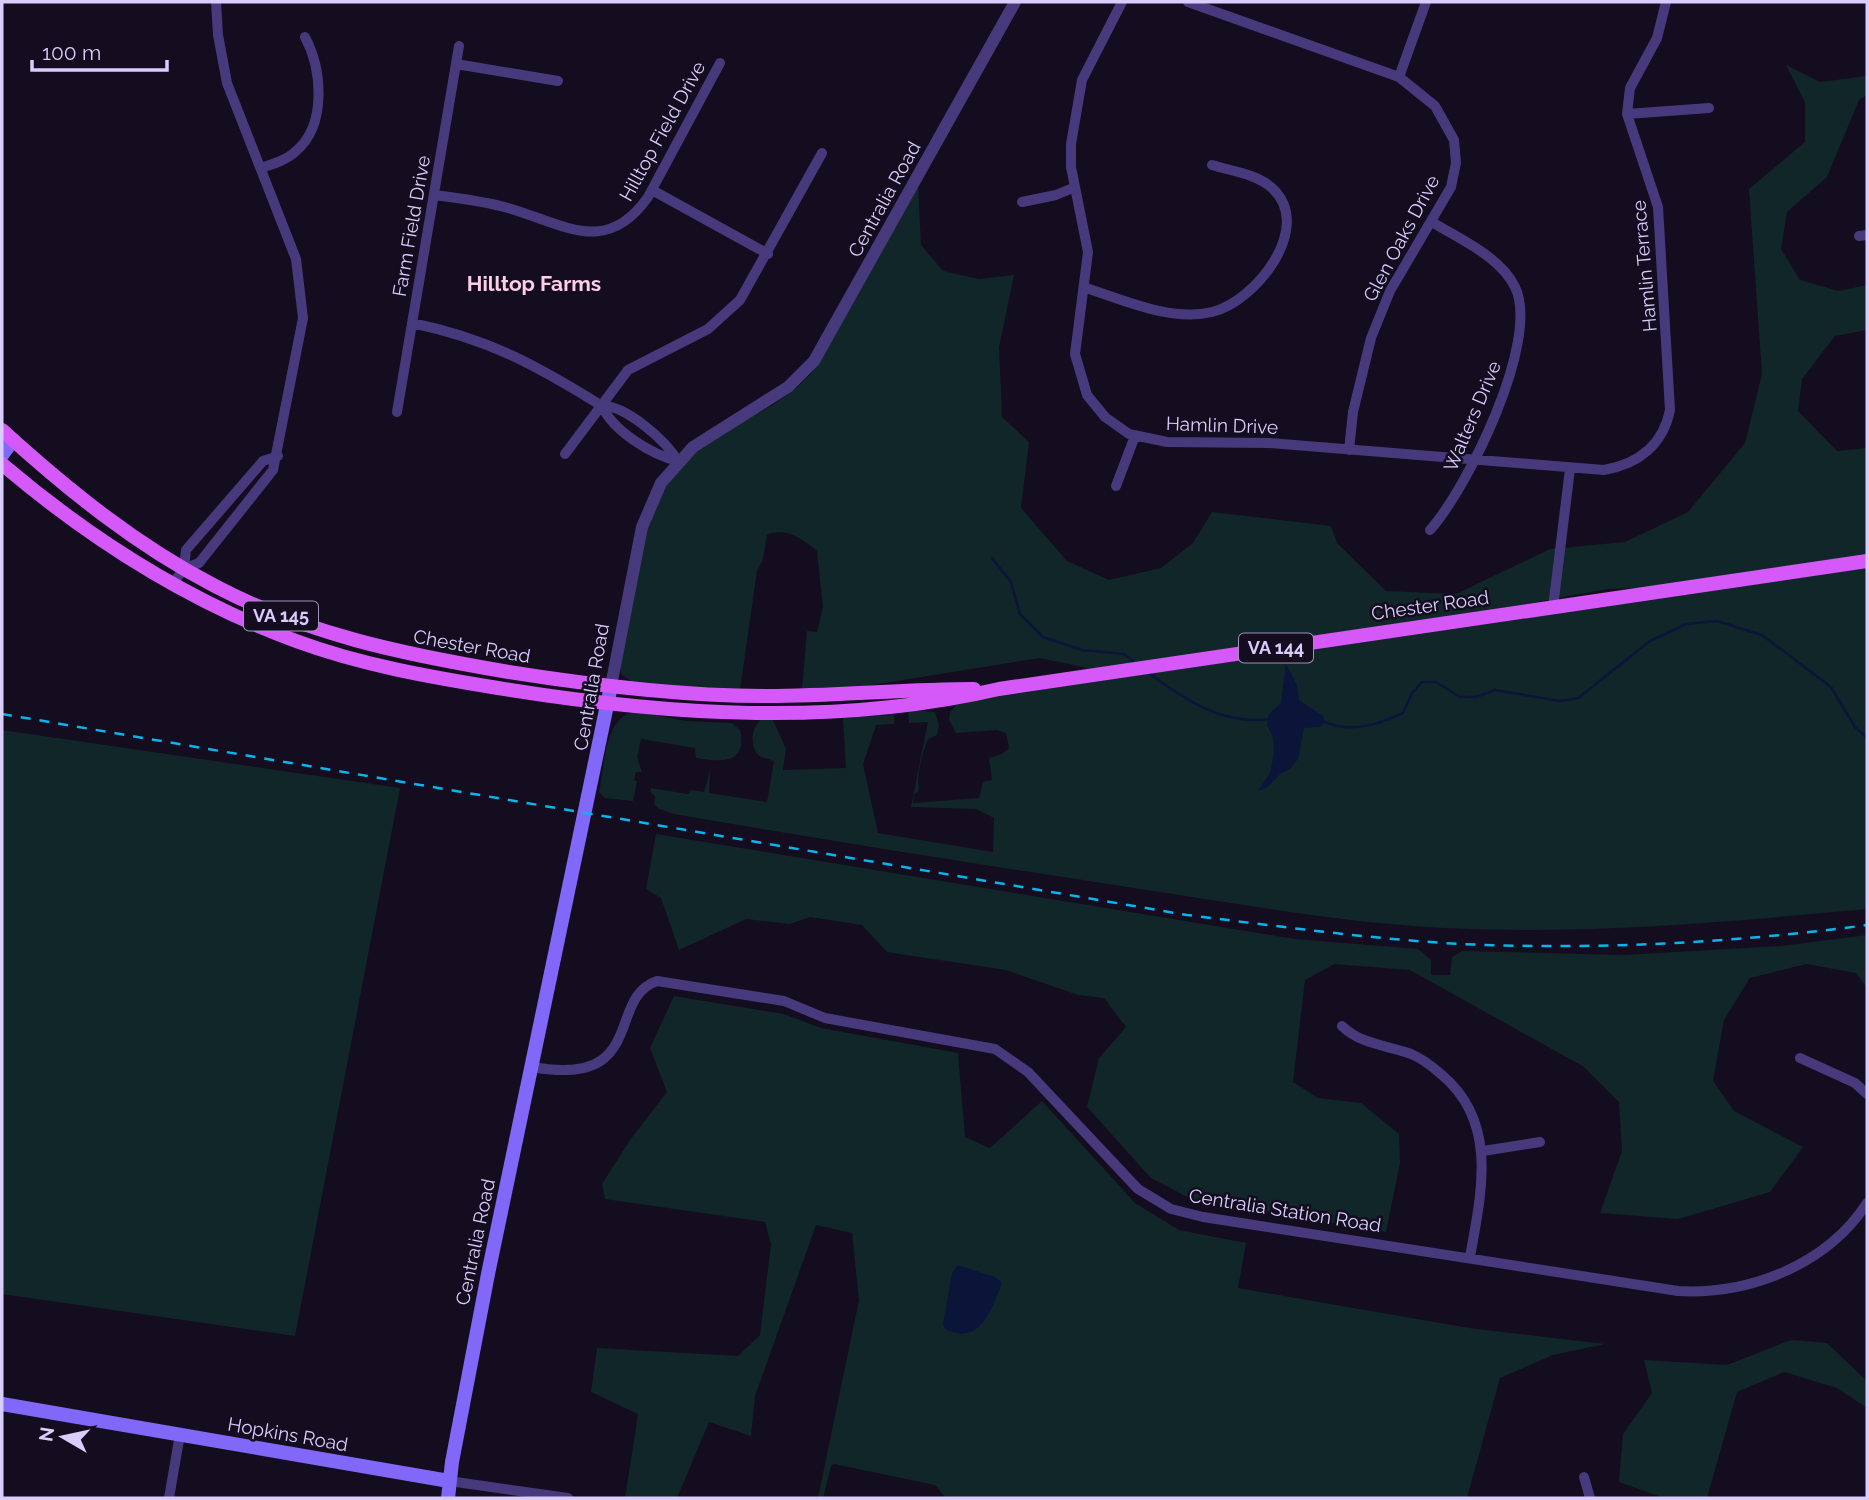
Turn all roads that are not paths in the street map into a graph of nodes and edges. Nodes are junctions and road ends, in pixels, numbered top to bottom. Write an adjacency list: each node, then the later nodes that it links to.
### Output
1 (216, 2): 17 (street)
2 (1015, 2): 35 (street, Centralia Road)
3 (1122, 2): 18 (street, Hamlin Drive)
4 (1188, 2): 11 (street, Glen Oaks Drive)
5 (1426, 2): 11 (street)
6 (1666, 2): 14 (street)
7 (305, 37): 17 (street)
8 (459, 46): 10 (street, Farm Field Drive)
9 (720, 63): 19 (street, Hilltop Field Drive)
10 (456, 64): 12 (street); 20 (street, Farm Field Drive)
11 (1399, 77): 22 (street, Glen Oaks Drive)
12 (558, 81)
13 (1709, 108): 14 (street)
14 (1627, 114): 37 (street, Hamlin Terrace)
15 (822, 153): 23 (street)
16 (1212, 165): 24 (street)
17 (261, 168): 33 (street)
18 (1074, 187): 21 (street); 24 (street, Hamlin Drive)
19 (652, 190): 20 (street, Hilltop Field Drive); 23 (street)
20 (434, 195): 25 (street, Farm Field Drive)
21 (1022, 202)
22 (1432, 222): 30 (street, Glen Oaks Drive); 34 (street, Walters Drive)
23 (768, 254): 26 (street)
24 (1086, 288): 29 (street, Hamlin Drive)
25 (412, 323): 26 (street); 27 (street, Farm Field Drive)
26 (601, 406): 31 (street); 35 (street)
27 (397, 412)
28 (7, 435): 32 (main road); 41 (main road, Chester Road / VA 145)
29 (1135, 436): 30 (street, Hamlin Drive); 38 (street)
30 (1349, 450): 34 (street, Hamlin Drive)
31 (565, 454)
32 (2, 455)
33 (278, 456): 41 (street); 41 (street)
34 (1474, 460): 37 (street, Hamlin Drive); 39 (street, Walters Drive)
35 (678, 461): 44 (street, Centralia Road)
36 (2, 464): 42 (main road, Chester Road / VA 145)
37 (1570, 469): 43 (street)
38 (1116, 486)
39 (1430, 530)
40 (1867, 561): 43 (main road, Chester Road / VA 144)
41 (184, 569): 42 (street); 44 (main road, Chester Road / VA 145)
42 (172, 584): 46 (main road, Chester Road / VA 145)
43 (1553, 607): 45 (main road, Chester Road / VA 144)
44 (611, 686): 45 (main road, Chester Road / VA 144); 46 (main road, Centralia Road)
45 (999, 688): 46 (main road, Chester Road / VA 144)
46 (609, 704): 49 (main road, Centralia Road)
47 (1342, 1026): 52 (street)
48 (1800, 1058): 50 (street)
49 (532, 1067): 54 (street, Centralia Station Road); 58 (main road, Centralia Road)
50 (1867, 1094)
51 (1540, 1142): 52 (street)
52 (1483, 1151): 54 (street)
53 (1867, 1202): 54 (street, Centralia Station Road)
54 (1470, 1257)
55 (2, 1404): 56 (main road, Hopkins Road)
56 (180, 1434): 58 (main road, Hopkins Road); 59 (street)
57 (1584, 1476): 62 (street)
58 (449, 1481): 60 (main road, Centralia Road); 61 (street, Hopkins Road)
59 (169, 1498)
60 (448, 1498)
61 (568, 1498)
62 (1590, 1498)

